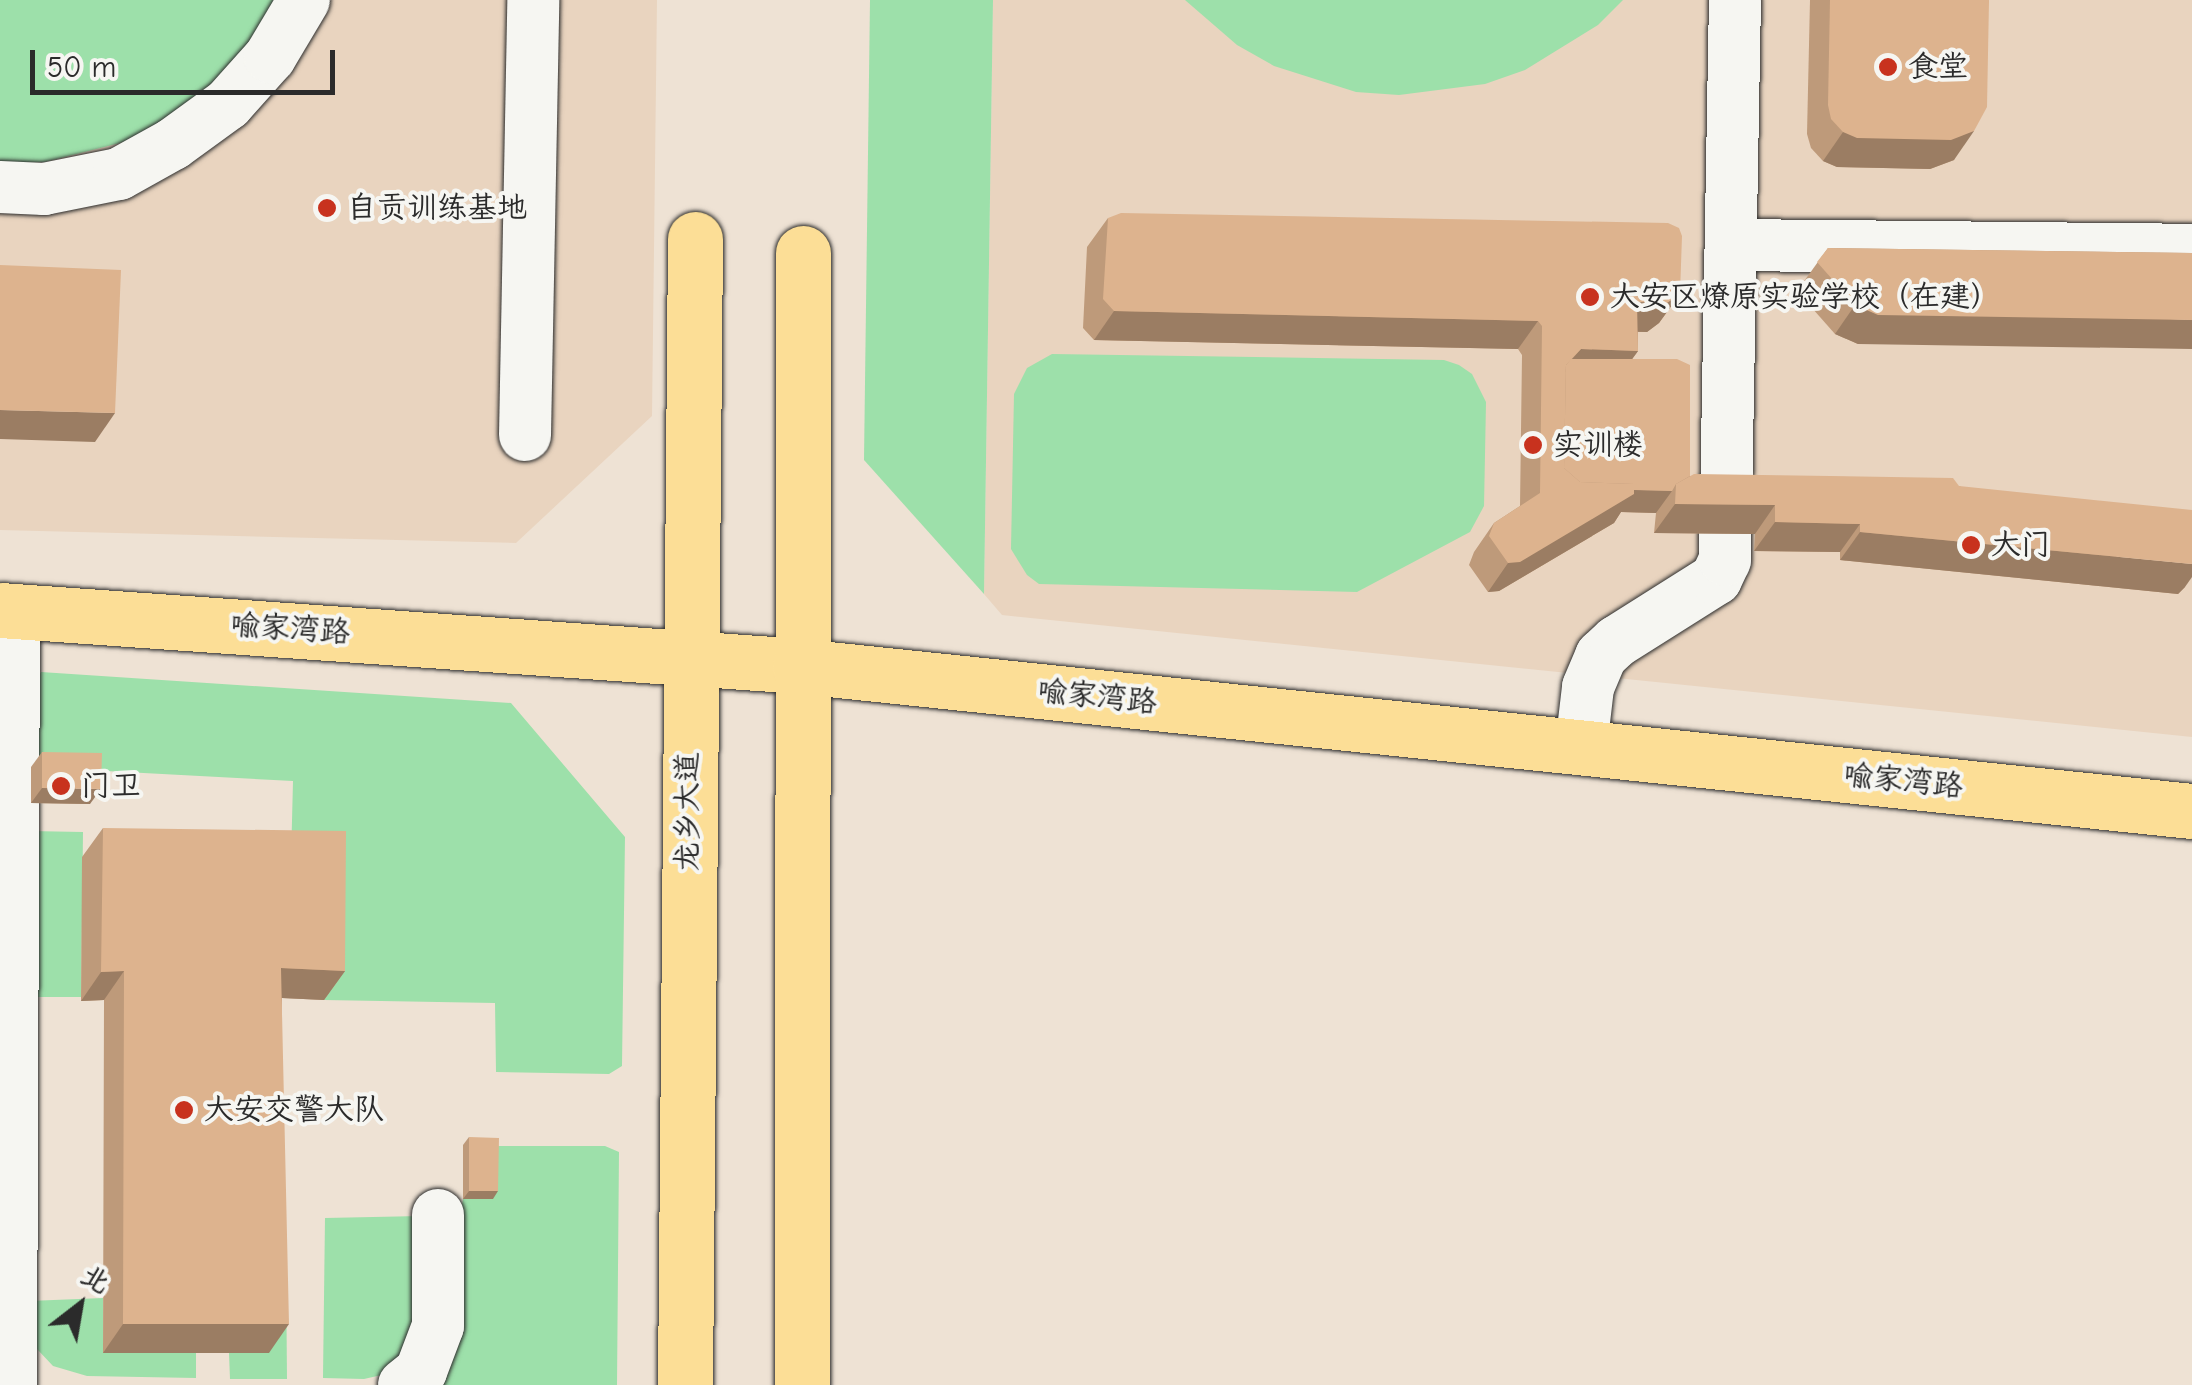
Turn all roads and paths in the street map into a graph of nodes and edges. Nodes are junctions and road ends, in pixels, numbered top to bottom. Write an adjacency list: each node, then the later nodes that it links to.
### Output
1 (304, 0): 4 (lane)
2 (533, 0): 9 (lane)
3 (1734, 0): 6 (lane)
4 (0, 187)
5 (695, 239): 11 (main road, 龙乡大道)
6 (1732, 245): 7 (lane); 13 (lane)
7 (2192, 250)
8 (803, 253): 12 (main road)
9 (525, 435)
10 (7, 610): 11 (main road, 喻家湾路); 16 (lane)
11 (689, 656): 12 (main road, 喻家湾路); 18 (main road, 龙乡大道)
12 (800, 666): 13 (main road, 喻家湾路); 19 (main road)
13 (1581, 747): 14 (main road, 喻家湾路)
14 (2192, 811)
15 (438, 1215): 17 (lane)
16 (11, 1385)
17 (404, 1385)
18 (685, 1385)
19 (802, 1385)

